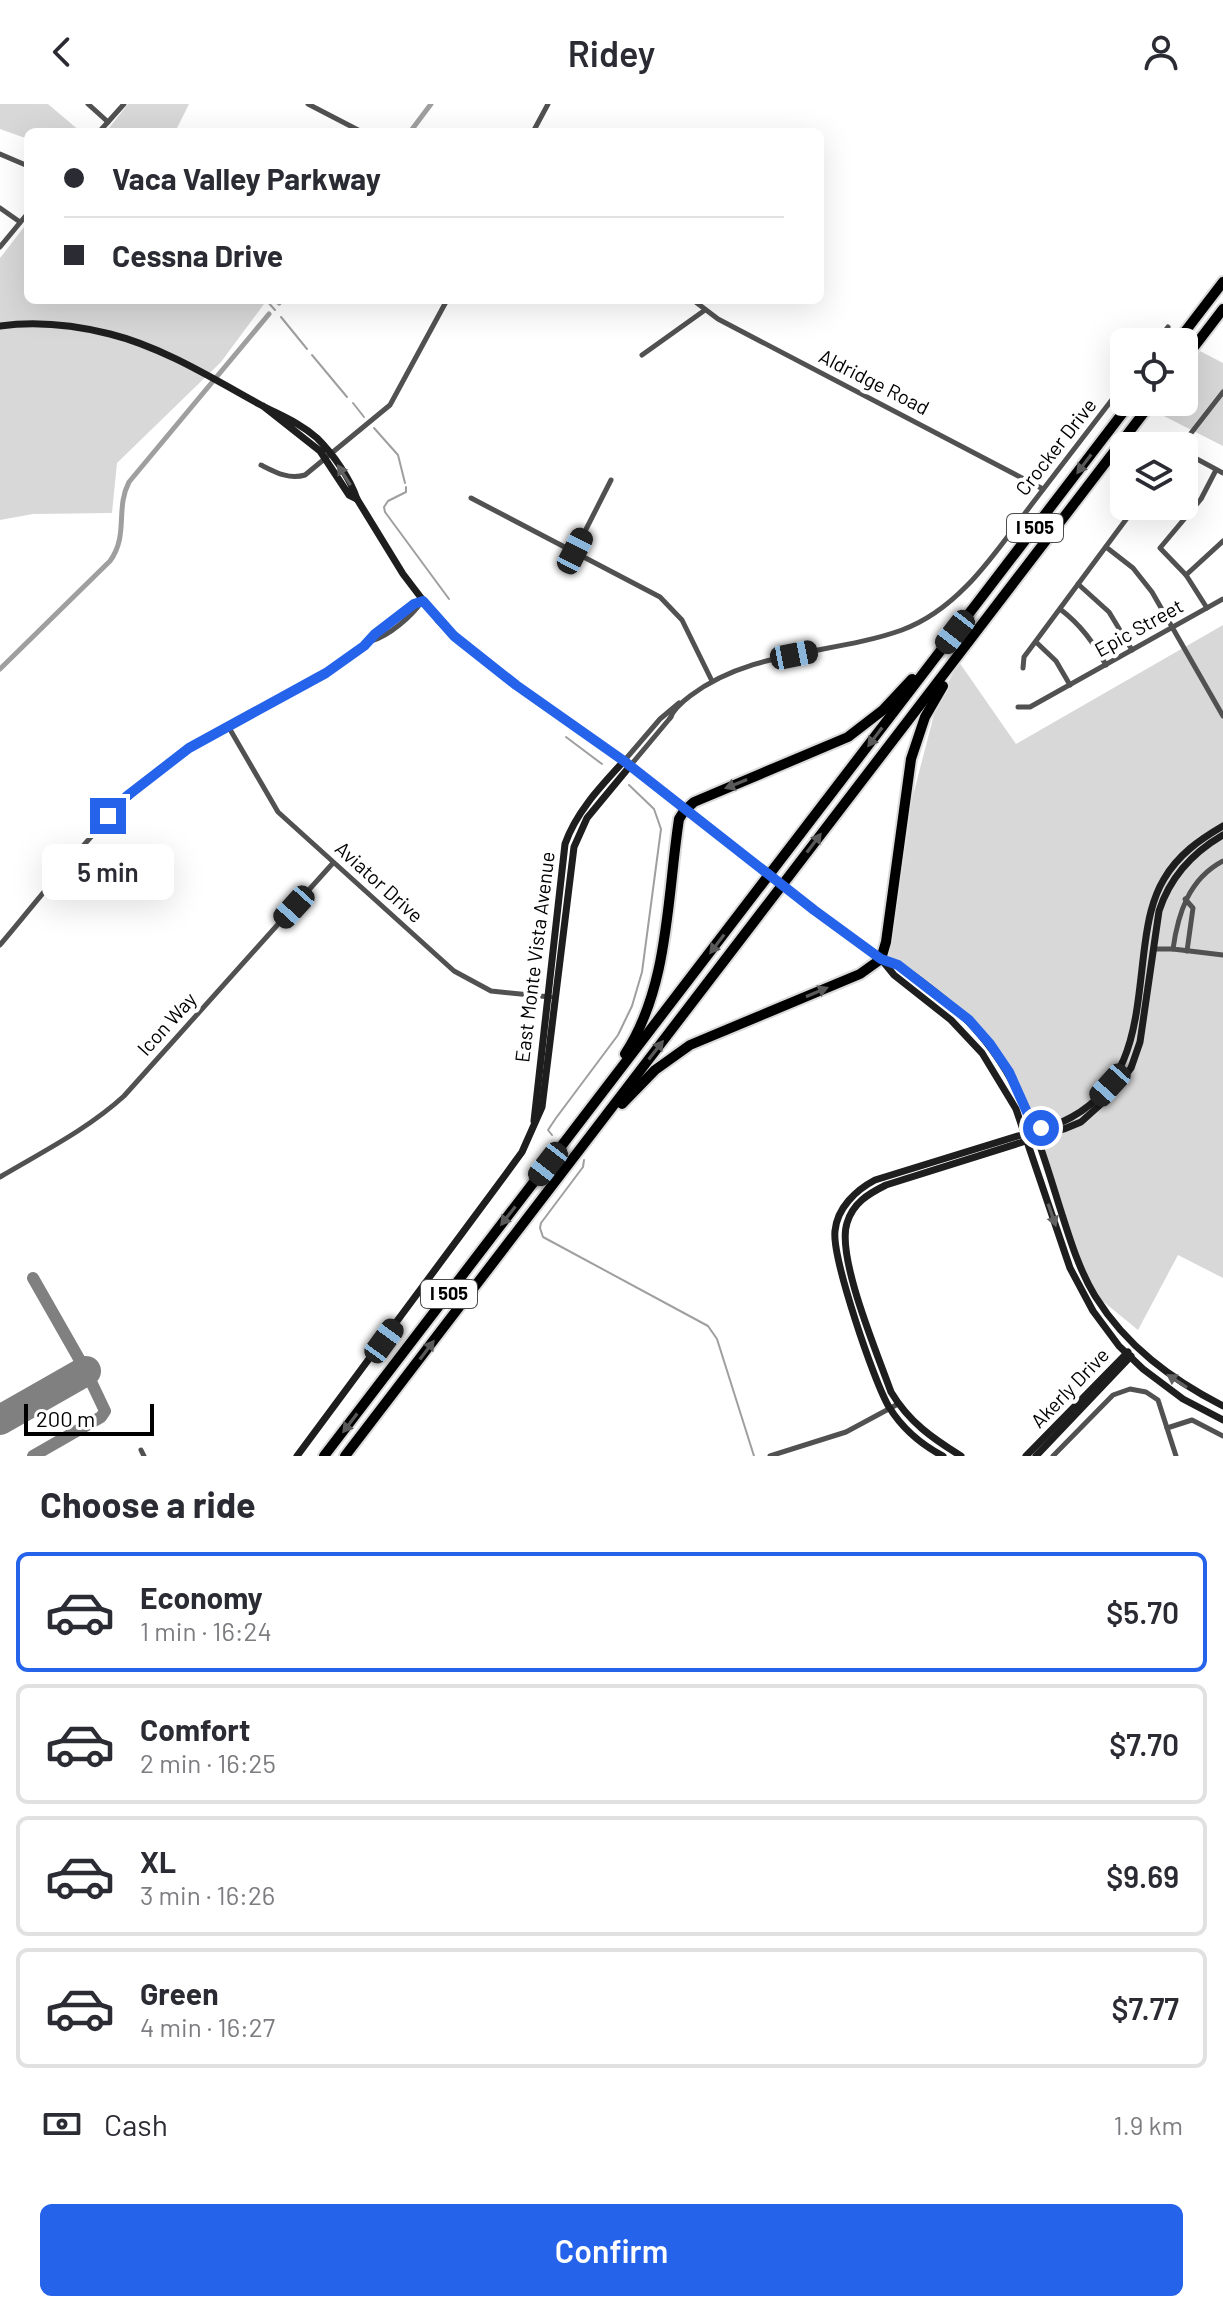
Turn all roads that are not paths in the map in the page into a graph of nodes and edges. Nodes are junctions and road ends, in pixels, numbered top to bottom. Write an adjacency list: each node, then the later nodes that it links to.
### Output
1 (88, 104): 5 (street)
2 (124, 104): 5 (street)
3 (308, 104): 7 (street)
4 (548, 104): 8 (street)
5 (108, 122): 6 (street)
6 (103, 128)
7 (354, 128)
8 (535, 128)
9 (0, 154): 10 (street)
10 (24, 164)
11 (0, 208): 13 (street)
12 (24, 218): 13 (street)
13 (20, 222): 14 (street)
14 (0, 247)
15 (1223, 282): 21 (highway)
16 (445, 304): 29 (street)
17 (698, 304): 19 (street, Aldridge Road)
18 (1223, 309): 22 (highway)
19 (705, 310): 23 (street); 35 (street, Aldridge Road)
20 (0, 326): 29 (street)
21 (1188, 328)
22 (1198, 342)
23 (642, 355)
24 (1223, 392): 28 (street)
25 (1110, 402): 35 (street, Crocker Drive)
26 (1120, 416): 51 (highway, I 505, one-way to 51)
27 (1141, 416): 47 (highway, I 505)
28 (1192, 432)
29 (328, 457): 31 (street); 44 (street)
30 (1198, 460): 32 (street)
31 (261, 465)
32 (1216, 470): 33 (street); 41 (street)
33 (1223, 473)
34 (611, 480): 40 (street)
35 (1043, 489): 54 (street, Crocker Drive)
36 (471, 498): 40 (street)
37 (1126, 520): 39 (street)
38 (1223, 541): 41 (street)
39 (1106, 547): 42 (street); 48 (street)
40 (575, 551): 54 (street)
41 (1186, 575): 45 (street)
42 (1078, 584): 46 (street); 50 (street)
43 (1223, 599): 45 (street, Epic Street)
44 (423, 601): 59 (street); 60 (street)
45 (1207, 608): 48 (street, Epic Street)
46 (1060, 609): 49 (street); 52 (street)
47 (990, 613): 74 (highway); 77 (highway, I 505, one-way to 47)
48 (1173, 628): 50 (street, Epic Street); 58 (street)
49 (1036, 642): 53 (street); 55 (street)
50 (1132, 650): 52 (street, Epic Street)
51 (939, 653): 61 (highway, one-way to 61); 76 (highway, I 505, one-way to 76)
52 (1106, 665): 55 (street, Epic Street)
53 (1023, 668)
54 (712, 681): 56 (street, Crocker Drive)
55 (1070, 685): 57 (street, Epic Street)
56 (684, 701): 60 (street, Crocker Drive); 60 (street, Crocker Drive)
57 (1018, 707)
58 (1223, 716)
59 (228, 726): 66 (street, Aviator Drive); 69 (street)
60 (627, 764): 61 (street); 62 (street, East Monte Vista Avenue); 67 (street, East Monte Vista Avenue)
61 (684, 811): 74 (street, bridge); 76 (highway)
62 (573, 824): 67 (street); 75 (street, East Monte Vista Avenue)
63 (1223, 826): 78 (street)
64 (1223, 835): 70 (street)
65 (1223, 861): 68 (street)
66 (333, 863): 75 (street, Aviator Drive); 80 (street, Icon Way)
67 (568, 879): 75 (street, East Monte Vista Avenue)
68 (1185, 899): 71 (street); 72 (street)
69 (0, 945)
70 (1153, 949): 71 (street); 78 (street)
71 (1173, 949): 72 (street)
72 (1187, 951): 73 (street)
73 (1223, 955)
74 (881, 959): 77 (highway, one-way to 74); 78 (street); 79 (street)
75 (550, 997): 91 (street, East Monte Vista Avenue)
76 (573, 1132): 92 (highway, I 505, one-way to 92)
77 (592, 1134): 93 (highway, I 505, one-way to 77)
78 (1037, 1134): 79 (street); 81 (street)
79 (1026, 1137): 82 (street, one-way to 82); 85 (street); 87 (street)
80 (0, 1177)
81 (1137, 1348): 82 (street, Akerly Drive); 86 (street, one-way to 81)
82 (1128, 1355): 83 (street, Akerly Drive); 84 (street); 97 (street, Akerly Drive)
83 (1121, 1367): 84 (street); 98 (street, Akerly Drive)
84 (1143, 1369): 88 (street)
85 (898, 1404): 87 (street); 96 (street)
86 (1223, 1406)
87 (890, 1408): 94 (street); 95 (street)
88 (1223, 1420)
89 (1167, 1428): 90 (street); 99 (street); 100 (street)
90 (1223, 1436)
91 (297, 1456)
92 (324, 1456)
93 (345, 1456)
94 (770, 1456)
95 (943, 1456)
96 (961, 1456)
97 (1026, 1456)
98 (1036, 1456)
99 (1053, 1456)
100 (1176, 1456)

